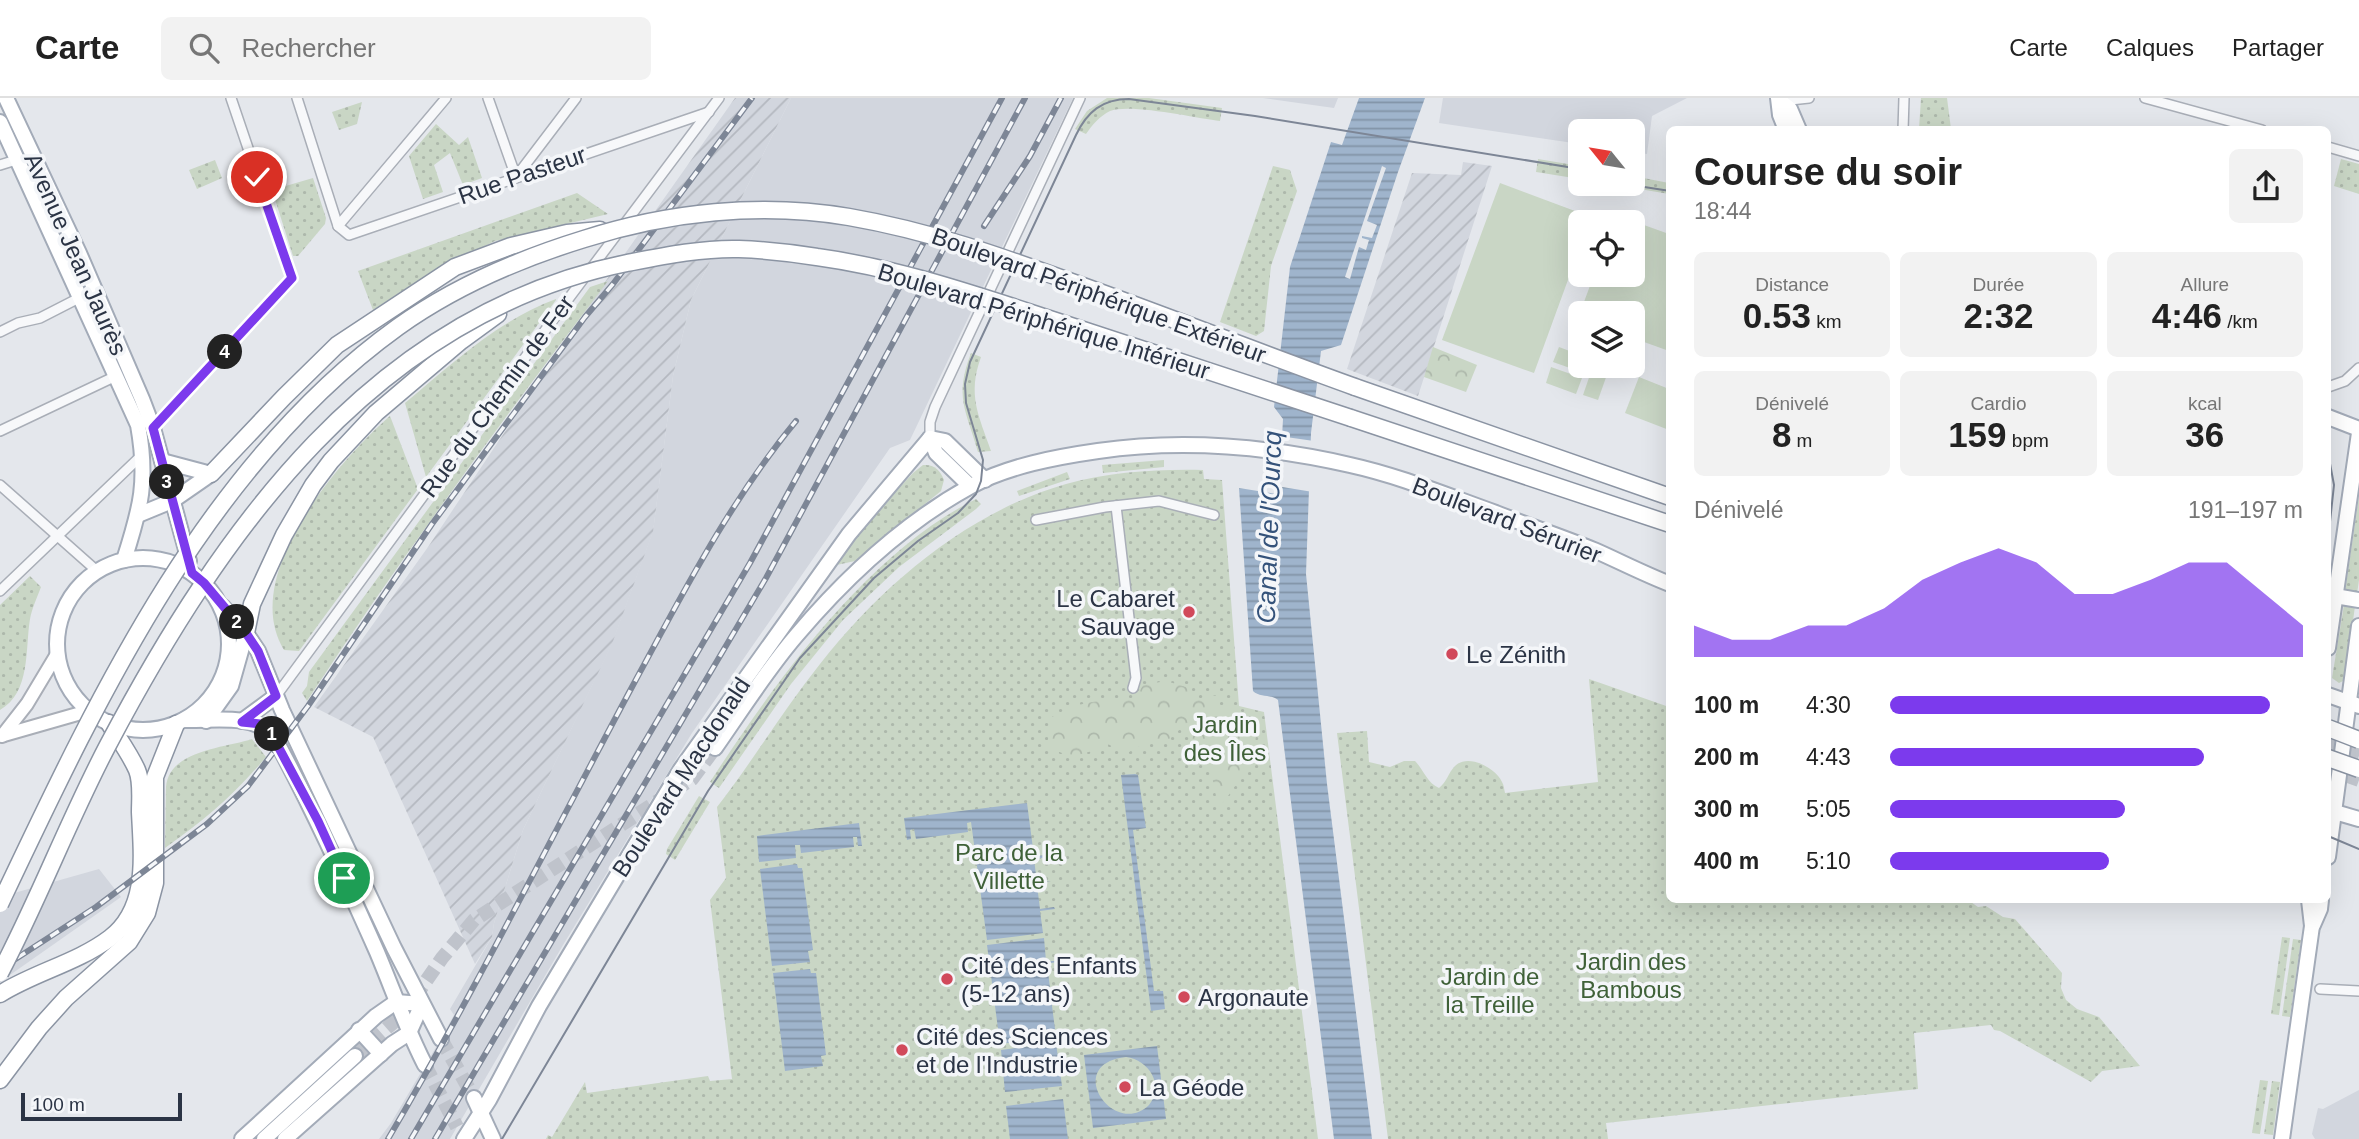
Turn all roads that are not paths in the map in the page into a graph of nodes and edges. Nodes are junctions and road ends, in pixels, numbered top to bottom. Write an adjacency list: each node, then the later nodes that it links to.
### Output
1 (6, 98): 32 (main road, Avenue Jean Jaurès)
2 (231, 98): 34 (street)
3 (297, 98): 24 (street)
4 (446, 98): 24 (street)
5 (488, 98): 23 (street)
6 (576, 98): 23 (street)
7 (719, 98): 13 (street, Rue du Chemin de Fer)
8 (1080, 98): 37 (street)
9 (1809, 98): 12 (street)
10 (1904, 98): 17 (street)
11 (2145, 98): 18 (street)
12 (1779, 100): 15 (main road); 16 (main road)
13 (709, 111): 23 (street, Rue Pasteur); 68 (street, Rue du Chemin de Fer)
14 (0, 122): 21 (main road, Avenue Jean Jaurès)
15 (1784, 126)
16 (1797, 126)
17 (1903, 126)
18 (2247, 126)
19 (2331, 148): 20 (street)
20 (2359, 156)
21 (16, 160): 22 (street); 27 (main road, Avenue Jean Jaurès)
22 (0, 165)
23 (516, 177): 24 (street, Rue Pasteur)
24 (338, 226)
25 (616, 229): 41 (highway, bridge); 45 (highway, Boulevard Périphérique Extérieur, bridge); 86 (highway, Boulevard Périphérique Extérieur, bridge)
26 (545, 287): 51 (highway, Boulevard Périphérique Intérieur, bridge); 65 (highway, bridge); 91 (highway, Boulevard Périphérique Intérieur, bridge)
27 (79, 298): 28 (street); 30 (main road, Avenue Jean Jaurès)
28 (0, 331)
29 (2359, 368): 31 (street)
30 (116, 376): 32 (main road, Avenue Jean Jaurès); 35 (street)
31 (2331, 386)
32 (141, 416): 34 (main road); 38 (main road)
33 (2331, 418): 36 (main road)
34 (158, 424): 38 (street); 39 (main road)
35 (0, 431)
36 (2359, 431): 60 (main road)
37 (930, 438): 42 (main road); 44 (main road); 106 (main road, Boulevard Macdonald)
38 (141, 448): 48 (main road); 52 (street)
39 (162, 461): 41 (main road); 46 (main road)
40 (1343, 464): 42 (main road, Boulevard Macdonald); 53 (main road, Boulevard Sérurier)
41 (211, 474): 46 (main road)
42 (985, 480): 44 (main road, Boulevard Macdonald)
43 (0, 485): 52 (street)
44 (970, 486): 79 (main road, Boulevard Macdonald)
45 (1666, 496)
46 (172, 501): 48 (main road); 56 (main road)
47 (1116, 506): 49 (street); 50 (street); 67 (street)
48 (138, 515): 54 (main road)
49 (1214, 515)
50 (1036, 520)
51 (1665, 523)
52 (58, 535): 55 (street); 59 (street)
53 (1595, 551): 57 (main road); 58 (main road, Boulevard Sérurier)
54 (124, 560): 55 (main road); 56 (main road)
55 (97, 571): 66 (main road)
56 (192, 573): 62 (main road)
57 (1666, 573)
58 (1666, 583)
59 (0, 592)
60 (2335, 596): 61 (main road); 63 (main road)
61 (2359, 600)
62 (218, 601): 65 (main road); 73 (main road)
63 (2331, 626)
64 (2359, 626): 70 (main road)
65 (246, 633): 68 (main road); 72 (main road)
66 (57, 654): 71 (main road); 77 (main road)
67 (1133, 688)
68 (276, 696): 74 (main road); 88 (main road)
69 (2331, 696): 70 (main road)
70 (2353, 704): 82 (main road)
71 (88, 710): 75 (main road); 77 (main road)
72 (206, 721): 73 (main road); 74 (main road)
73 (180, 722): 75 (main road); 95 (highway)
74 (242, 722): 89 (main road)
75 (109, 723): 90 (highway)
76 (2331, 729): 78 (highway, bridge)
77 (1, 736)
78 (2359, 740)
79 (715, 748)
80 (2331, 759): 81 (highway, bridge)
81 (2359, 769)
82 (2331, 810): 83 (main road)
83 (2359, 819)
84 (2309, 903): 87 (main road)
85 (2321, 903): 87 (main road)
86 (0, 904)
87 (2312, 926): 112 (main road)
88 (394, 948): 89 (main road); 97 (main road)
89 (378, 955): 96 (main road)
90 (49, 970): 94 (highway); 95 (highway)
91 (0, 974)
92 (2320, 989): 93 (street)
93 (2359, 991)
94 (0, 994)
95 (66, 998): 104 (highway)
96 (396, 1002): 97 (main road); 98 (main road); 99 (main road)
97 (422, 1004): 99 (main road); 100 (main road)
98 (359, 1030): 101 (main road); 108 (main road)
99 (409, 1033): 101 (main road); 103 (main road)
100 (442, 1039)
101 (381, 1054): 110 (main road)
102 (355, 1056): 109 (main road)
103 (425, 1065)
104 (0, 1080)
105 (474, 1098): 106 (main road)
106 (481, 1114): 107 (main road, Boulevard Macdonald); 111 (main road)
107 (462, 1135)
108 (242, 1139)
109 (264, 1139)
110 (285, 1139)
111 (493, 1139)
112 (2282, 1139)

